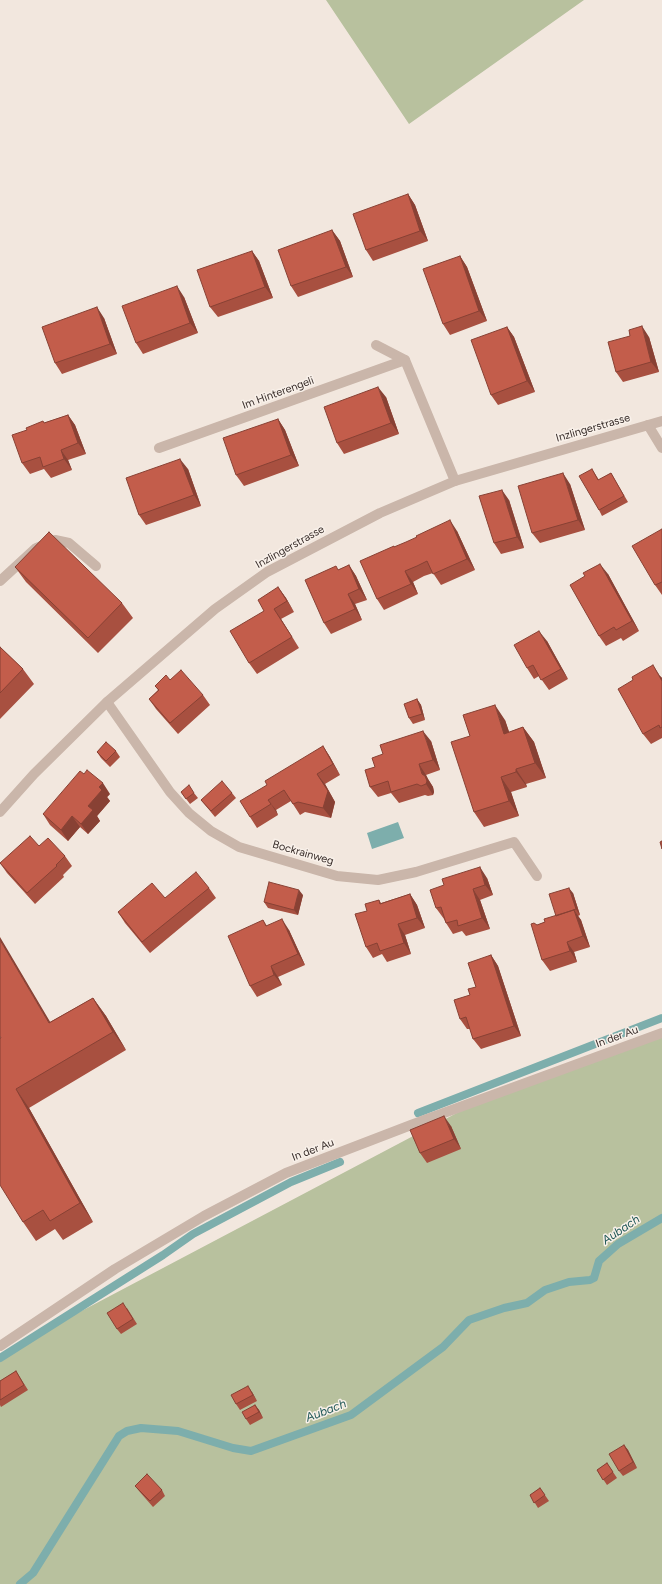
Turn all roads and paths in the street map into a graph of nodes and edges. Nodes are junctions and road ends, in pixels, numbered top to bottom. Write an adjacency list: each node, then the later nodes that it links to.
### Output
1 (376, 345): 2 (street)
2 (405, 360): 5 (street, Im Hinterengeli); 7 (street)
3 (662, 421): 4 (street, Inzlingerstrasse)
4 (648, 425): 6 (street); 7 (street, Inzlingerstrasse)
5 (159, 448)
6 (662, 448)
7 (454, 481): 10 (street, Inzlingerstrasse)
8 (96, 566): 9 (street)
9 (0, 581)
10 (108, 702): 11 (street, Inzlingerstrasse); 12 (street, Bockrainweg)
11 (0, 812)
12 (537, 876)
13 (662, 1033): 14 (street, In der Au)
14 (0, 1346)

